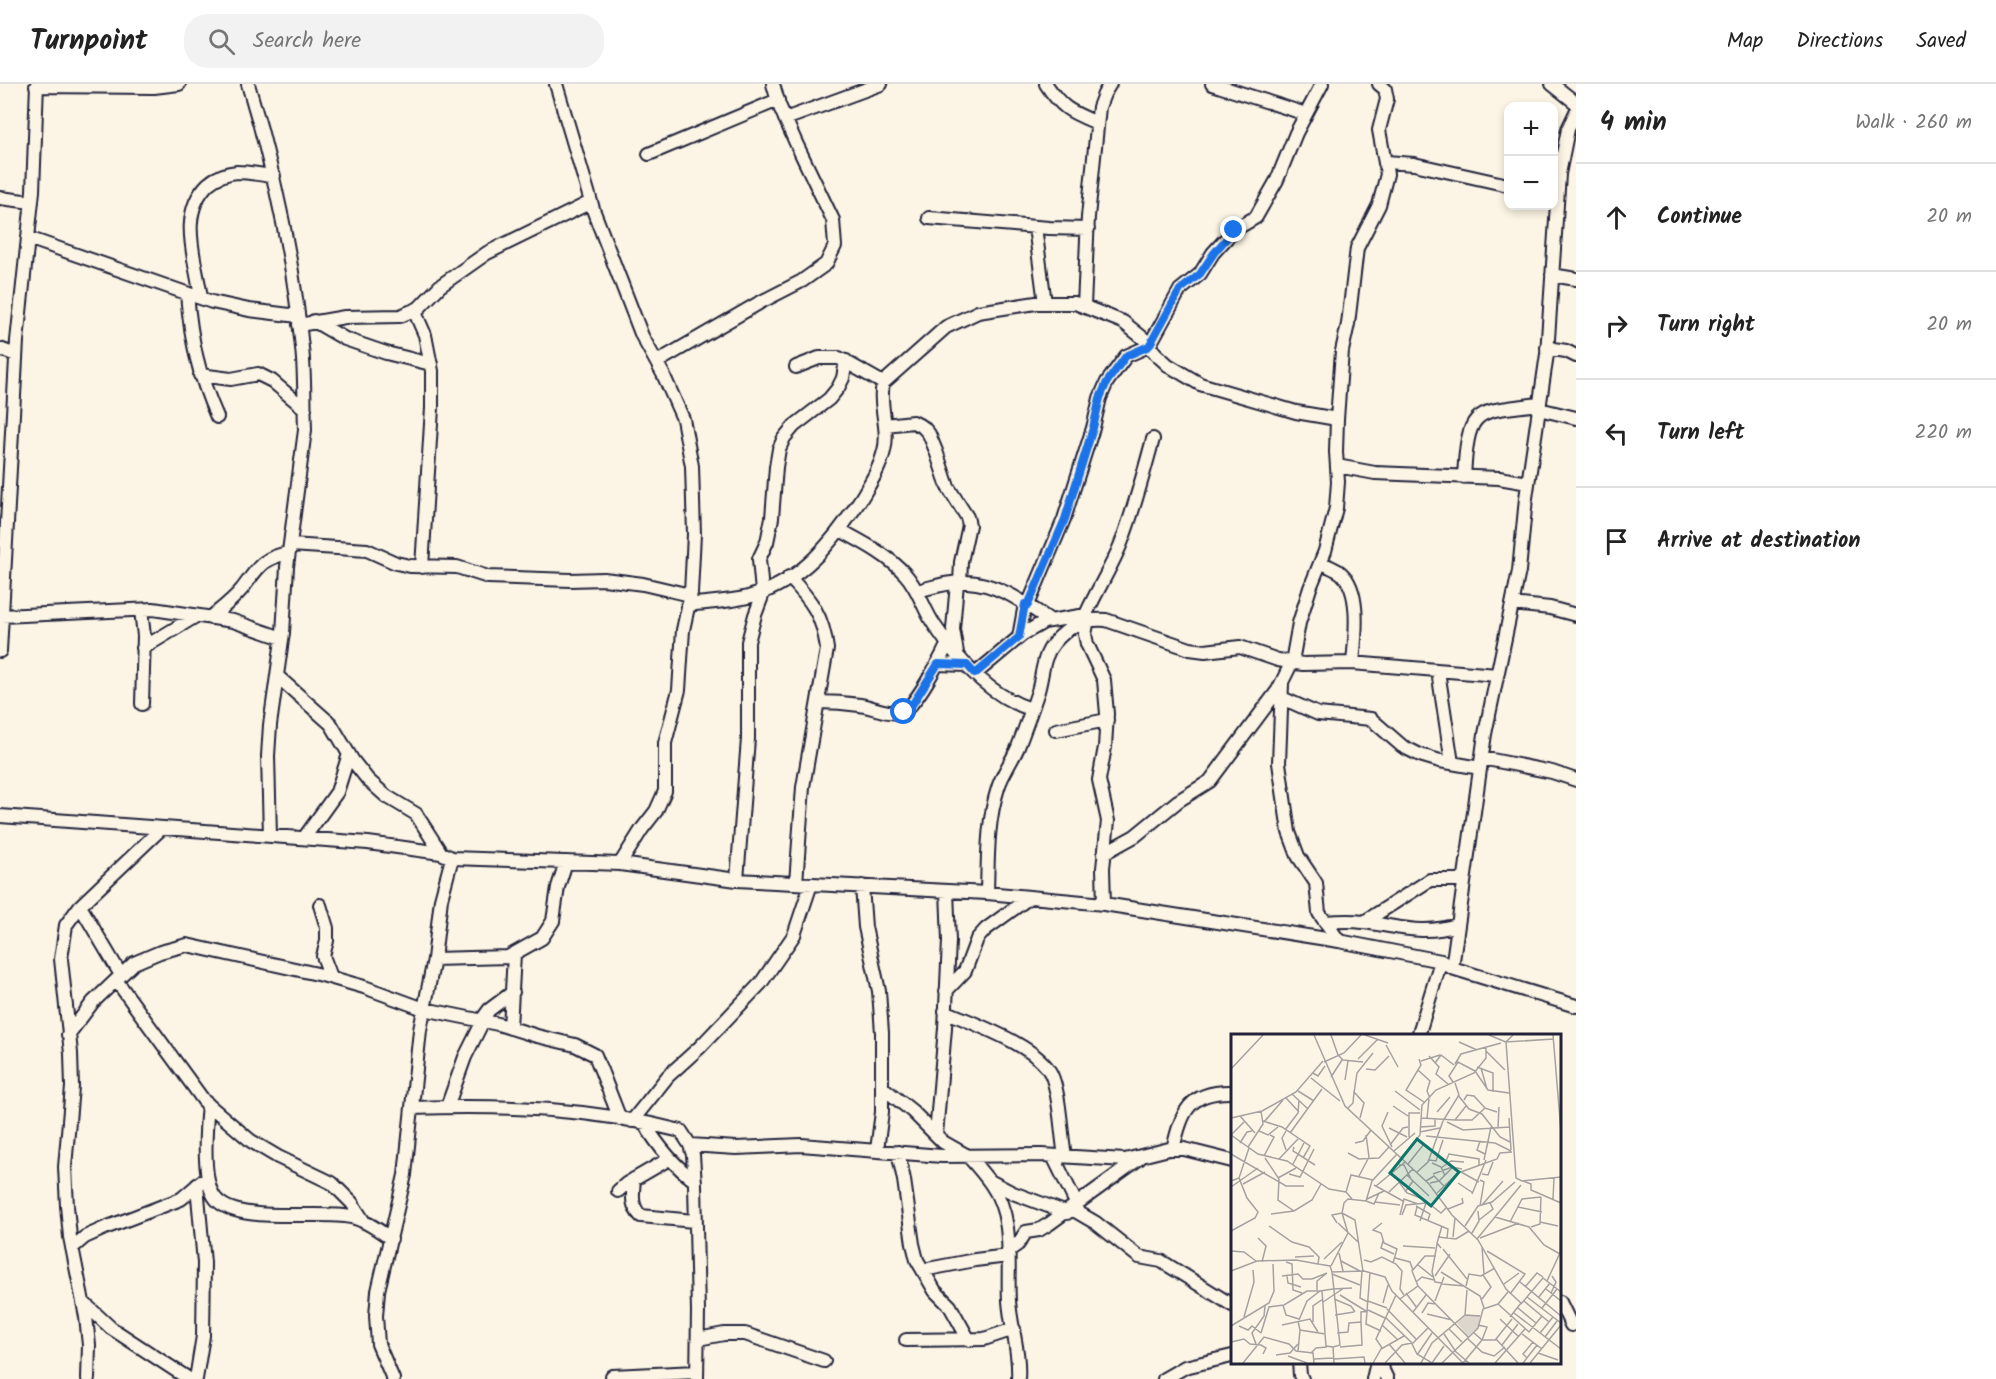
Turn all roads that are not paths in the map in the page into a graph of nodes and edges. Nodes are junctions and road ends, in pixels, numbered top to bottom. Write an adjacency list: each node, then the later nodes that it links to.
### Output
1 (179, 84): 12 (street)
2 (248, 84): 22 (street)
3 (556, 84): 27 (street)
4 (773, 84): 14 (street)
5 (881, 84): 18 (street)
6 (1047, 84): 19 (street)
7 (1110, 84): 19 (street)
8 (1212, 84): 13 (street)
9 (1322, 84): 17 (street)
10 (1379, 84): 21 (street)
11 (1552, 84): 15 (street)
12 (36, 85): 26 (street)
13 (1239, 89): 17 (street)
14 (778, 100): 18 (street); 20 (street)
15 (1576, 103)
16 (1576, 112): 23 (street)
17 (1306, 114): 42 (street)
18 (785, 119): 48 (street)
19 (1097, 123): 31 (street)
20 (649, 154)
21 (1386, 162): 24 (street); 57 (street)
22 (274, 176): 36 (street); 40 (street)
23 (1558, 181)
24 (1504, 184)
25 (0, 198): 26 (street)
26 (32, 202): 32 (street)
27 (591, 202): 39 (street); 48 (street)
28 (1554, 210): 33 (street)
29 (929, 218): 30 (street)
30 (1035, 227): 31 (street); 37 (street)
31 (1088, 229): 38 (street)
32 (28, 238): 35 (street); 45 (street)
33 (1552, 275): 34 (street); 43 (street)
34 (1576, 279)
35 (187, 294): 36 (street); 51 (street)
36 (201, 298): 40 (street)
37 (1045, 303): 38 (street); 52 (street)
38 (1084, 306): 42 (street)
39 (414, 310): 41 (street); 49 (street)
40 (298, 320): 41 (street); 54 (street)
41 (314, 321): 49 (street)
42 (1149, 346): 57 (street); 70 (street)
43 (1547, 348): 46 (street); 53 (street)
44 (0, 349): 45 (street)
45 (16, 355): 63 (street)
46 (1576, 356)
47 (846, 361): 50 (street); 52 (street); 71 (street)
48 (657, 362): 73 (street)
49 (430, 364): 67 (street)
50 (796, 367)
51 (200, 375): 54 (street); 55 (street)
52 (883, 384): 58 (street)
53 (1539, 406): 56 (street); 61 (street); 62 (street)
54 (305, 410): 65 (street)
55 (217, 417)
56 (1576, 418)
57 (1337, 419): 60 (street)
58 (885, 425): 64 (street); 69 (street)
59 (1153, 439): 81 (street)
60 (1337, 466): 61 (street); 66 (street)
61 (1464, 477): 62 (street)
62 (1528, 483): 74 (street)
63 (3, 522): 78 (street)
64 (840, 530): 68 (street); 72 (street)
65 (290, 549): 67 (street); 80 (street); 84 (street)
66 (1321, 562): 91 (street); 92 (street)
67 (422, 567): 73 (street)
68 (789, 578): 71 (street); 100 (street)
69 (959, 583): 72 (street); 75 (street); 90 (street)
70 (1037, 584): 75 (street); 82 (street)
71 (763, 591): 73 (street); 117 (street)
72 (917, 591): 86 (street)
73 (689, 600): 116 (street)
74 (1512, 604): 77 (street); 96 (street)
75 (1026, 605): 82 (street); 83 (street)
76 (141, 610): 78 (street); 79 (street); 87 (street)
77 (1576, 615)
78 (2, 616): 85 (street)
79 (196, 616): 80 (street); 87 (street)
80 (210, 618): 84 (street)
81 (1086, 619): 82 (street); 88 (street); 91 (street); 103 (street)
82 (1046, 620): 83 (street); 88 (street)
83 (1019, 637): 94 (street)
84 (282, 638): 97 (street)
85 (0, 642): 89 (street)
86 (948, 643): 90 (street); 93 (street)
87 (144, 648): 101 (street)
88 (1049, 649): 102 (street)
89 (0, 651)
90 (957, 654): 94 (street)
91 (1292, 663): 92 (street); 98 (street)
92 (1353, 663): 95 (street)
93 (938, 664): 94 (street); 100 (street)
94 (971, 669): 102 (street)
95 (1438, 671): 96 (street); 106 (street)
96 (1497, 675): 107 (street)
97 (277, 676): 105 (street); 111 (street)
98 (1282, 682): 99 (street); 113 (street)
99 (1282, 698): 106 (street); 128 (street)
100 (818, 702): 119 (street)
101 (142, 704)
102 (1031, 709): 123 (street)
103 (1107, 720): 104 (street); 113 (street)
104 (1056, 730)
105 (349, 754): 112 (street); 114 (street)
106 (1452, 763): 107 (street)
107 (1481, 763): 108 (street); 118 (street)
108 (1576, 780)
109 (0, 816): 110 (street)
110 (162, 828): 111 (street); 127 (street)
111 (270, 836): 112 (street)
112 (304, 838): 114 (street)
113 (1104, 853): 125 (street)
114 (447, 855): 115 (street); 133 (street)
115 (567, 862): 116 (street); 132 (street)
116 (620, 864): 117 (street)
117 (737, 879): 119 (street)
118 (1463, 880): 129 (street); 130 (street)
119 (796, 883): 120 (street)
120 (811, 884): 121 (street); 152 (street)
121 (862, 886): 122 (street); 147 (street)
122 (947, 891): 123 (street); 138 (street)
123 (987, 893): 124 (street)
124 (1030, 897): 125 (street); 138 (street)
125 (1104, 904): 131 (street)
126 (321, 905): 136 (street)
127 (80, 906): 137 (street); 146 (street)
128 (1324, 922): 129 (street); 131 (street)
129 (1364, 922): 130 (street)
130 (1457, 925): 135 (street)
131 (1339, 940): 134 (street)
132 (514, 954): 133 (street); 139 (street)
133 (434, 959): 141 (street)
134 (1441, 961): 135 (street); 145 (street)
135 (1452, 968): 140 (street)
136 (331, 977): 137 (street); 141 (street)
137 (119, 978): 146 (street); 149 (street)
138 (946, 991): 142 (street)
139 (513, 992): 143 (street); 144 (street)
140 (1576, 1006)
141 (424, 1009): 143 (street); 151 (street)
142 (945, 1011): 153 (street); 159 (street)
143 (482, 1021): 144 (street); 150 (street)
144 (510, 1028): 152 (street)
145 (1418, 1034)
146 (68, 1035): 173 (street)
147 (882, 1087): 153 (street); 156 (street)
148 (1231, 1092): 155 (street)
149 (208, 1104): 163 (street); 171 (street)
150 (447, 1107): 151 (street); 152 (street)
151 (411, 1108): 172 (street)
152 (632, 1121): 154 (street); 161 (street)
153 (936, 1135): 158 (street)
154 (690, 1145): 156 (street); 166 (street)
155 (1173, 1149): 160 (street); 162 (street)
156 (877, 1150): 157 (street)
157 (898, 1152): 158 (street); 175 (street)
158 (967, 1156): 159 (street); 165 (street)
159 (1059, 1156): 160 (street); 169 (street)
160 (1143, 1156): 169 (street)
161 (669, 1158): 164 (street); 166 (street)
162 (1231, 1161)
163 (208, 1176): 167 (street); 171 (street)
164 (634, 1179): 168 (street); 170 (street)
165 (986, 1179): 169 (street); 174 (street)
166 (695, 1181): 170 (street)
167 (197, 1185): 173 (street); 193 (street)
168 (618, 1191)
169 (1072, 1209): 174 (street); 177 (street)
170 (694, 1221): 181 (street)
171 (364, 1222): 172 (street)
172 (391, 1239): 194 (street)
173 (72, 1248): 176 (street)
174 (1008, 1253): 175 (street); 180 (street)
175 (923, 1270): 183 (street)
176 (84, 1303): 191 (street); 192 (street)
177 (1231, 1304)
178 (1561, 1305): 179 (street)
179 (1569, 1326)
180 (1014, 1329): 183 (street); 195 (street)
181 (698, 1339): 185 (street); 189 (street)
182 (906, 1340): 183 (street)
183 (969, 1340)
184 (1231, 1356): 196 (street)
185 (824, 1361)
186 (1299, 1364): 197 (street)
187 (1377, 1364): 198 (street)
188 (1379, 1364): 199 (street)
189 (697, 1375): 190 (street)
190 (612, 1376)
191 (88, 1379)
192 (189, 1379)
193 (196, 1379)
194 (393, 1379)
195 (1018, 1379)
196 (1164, 1379)
197 (1302, 1379)
198 (1373, 1379)
199 (1387, 1379)

